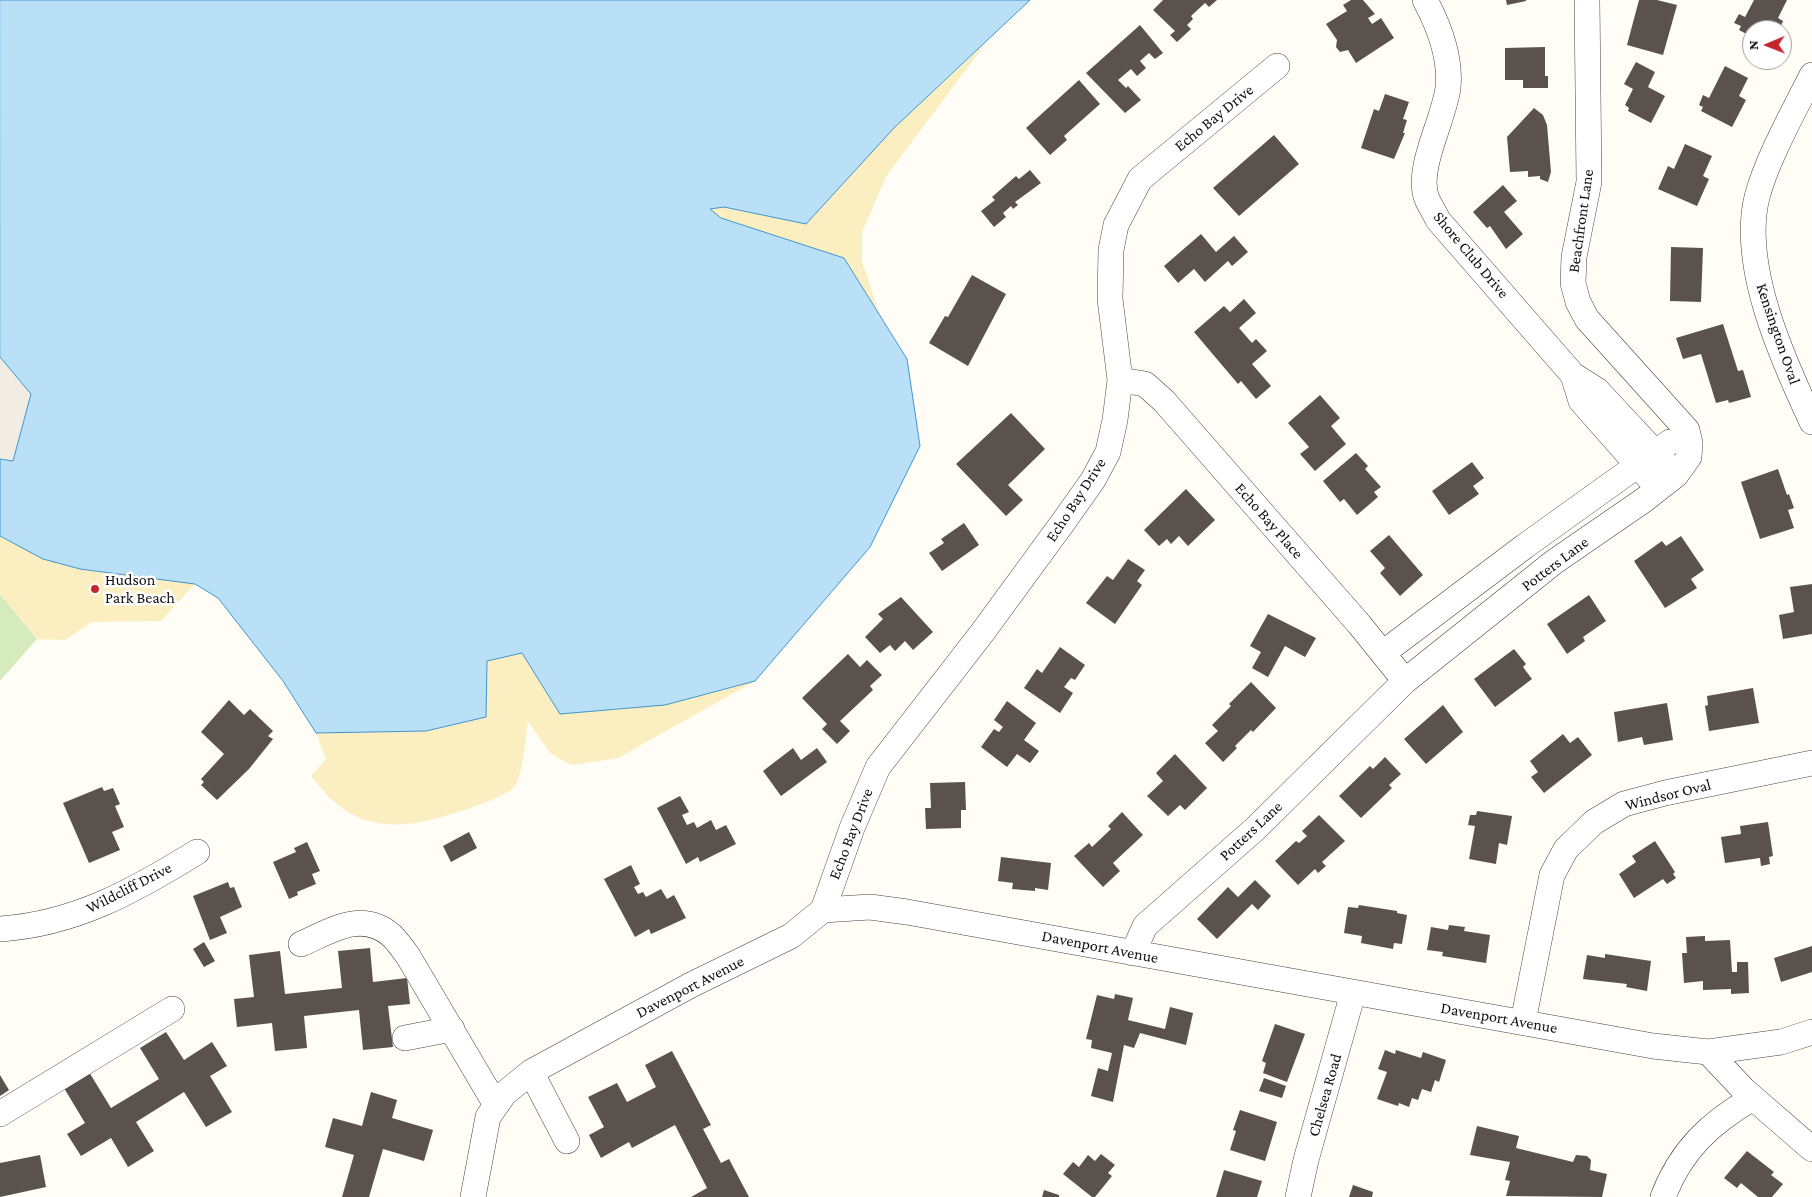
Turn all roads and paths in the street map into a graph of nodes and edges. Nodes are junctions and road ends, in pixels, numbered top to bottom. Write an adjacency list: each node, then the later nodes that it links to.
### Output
1 (1425, 0): 8 (street, Shore Club Drive)
2 (1587, 0): 7 (street, Beachfront Lane)
3 (1277, 66): 5 (street, Echo Bay Drive)
4 (1812, 75): 6 (street, Kensington Oval)
5 (1120, 380): 10 (street, Echo Bay Place); 14 (street, Echo Bay Drive)
6 (1812, 422)
7 (1687, 430): 8 (street, Potters Lane); 9 (street, Potters Lane)
8 (1648, 460): 9 (street, Shore Club Drive); 10 (street, Potters Lane)
9 (1667, 482): 11 (street, Potters Lane)
10 (1383, 653): 11 (street, Echo Bay Place)
11 (1405, 680): 17 (street, Potters Lane)
12 (1812, 763): 20 (street, Windsor Oval)
13 (197, 852): 15 (street, Wildcliff Drive)
14 (823, 910): 17 (street, Davenport Avenue); 25 (street, Davenport Avenue)
15 (0, 928)
16 (301, 944): 21 (street)
17 (1133, 954): 18 (street, Davenport Avenue)
18 (1354, 993): 20 (street, Davenport Avenue); 32 (street, Chelsea Road)
19 (172, 1009): 28 (street)
20 (1523, 1022): 24 (street, Davenport Avenue)
21 (452, 1029): 23 (street); 27 (street)
22 (1812, 1032): 24 (street, Davenport Avenue)
23 (405, 1038)
24 (1708, 1052): 26 (street)
25 (531, 1072): 27 (street, Davenport Avenue); 29 (street)
26 (1753, 1098): 30 (street); 33 (street)
27 (496, 1105): 31 (street, Davenport Avenue)
28 (0, 1114)
29 (567, 1141)
30 (1812, 1149)
31 (473, 1197)
32 (1298, 1197)
33 (1662, 1197)

